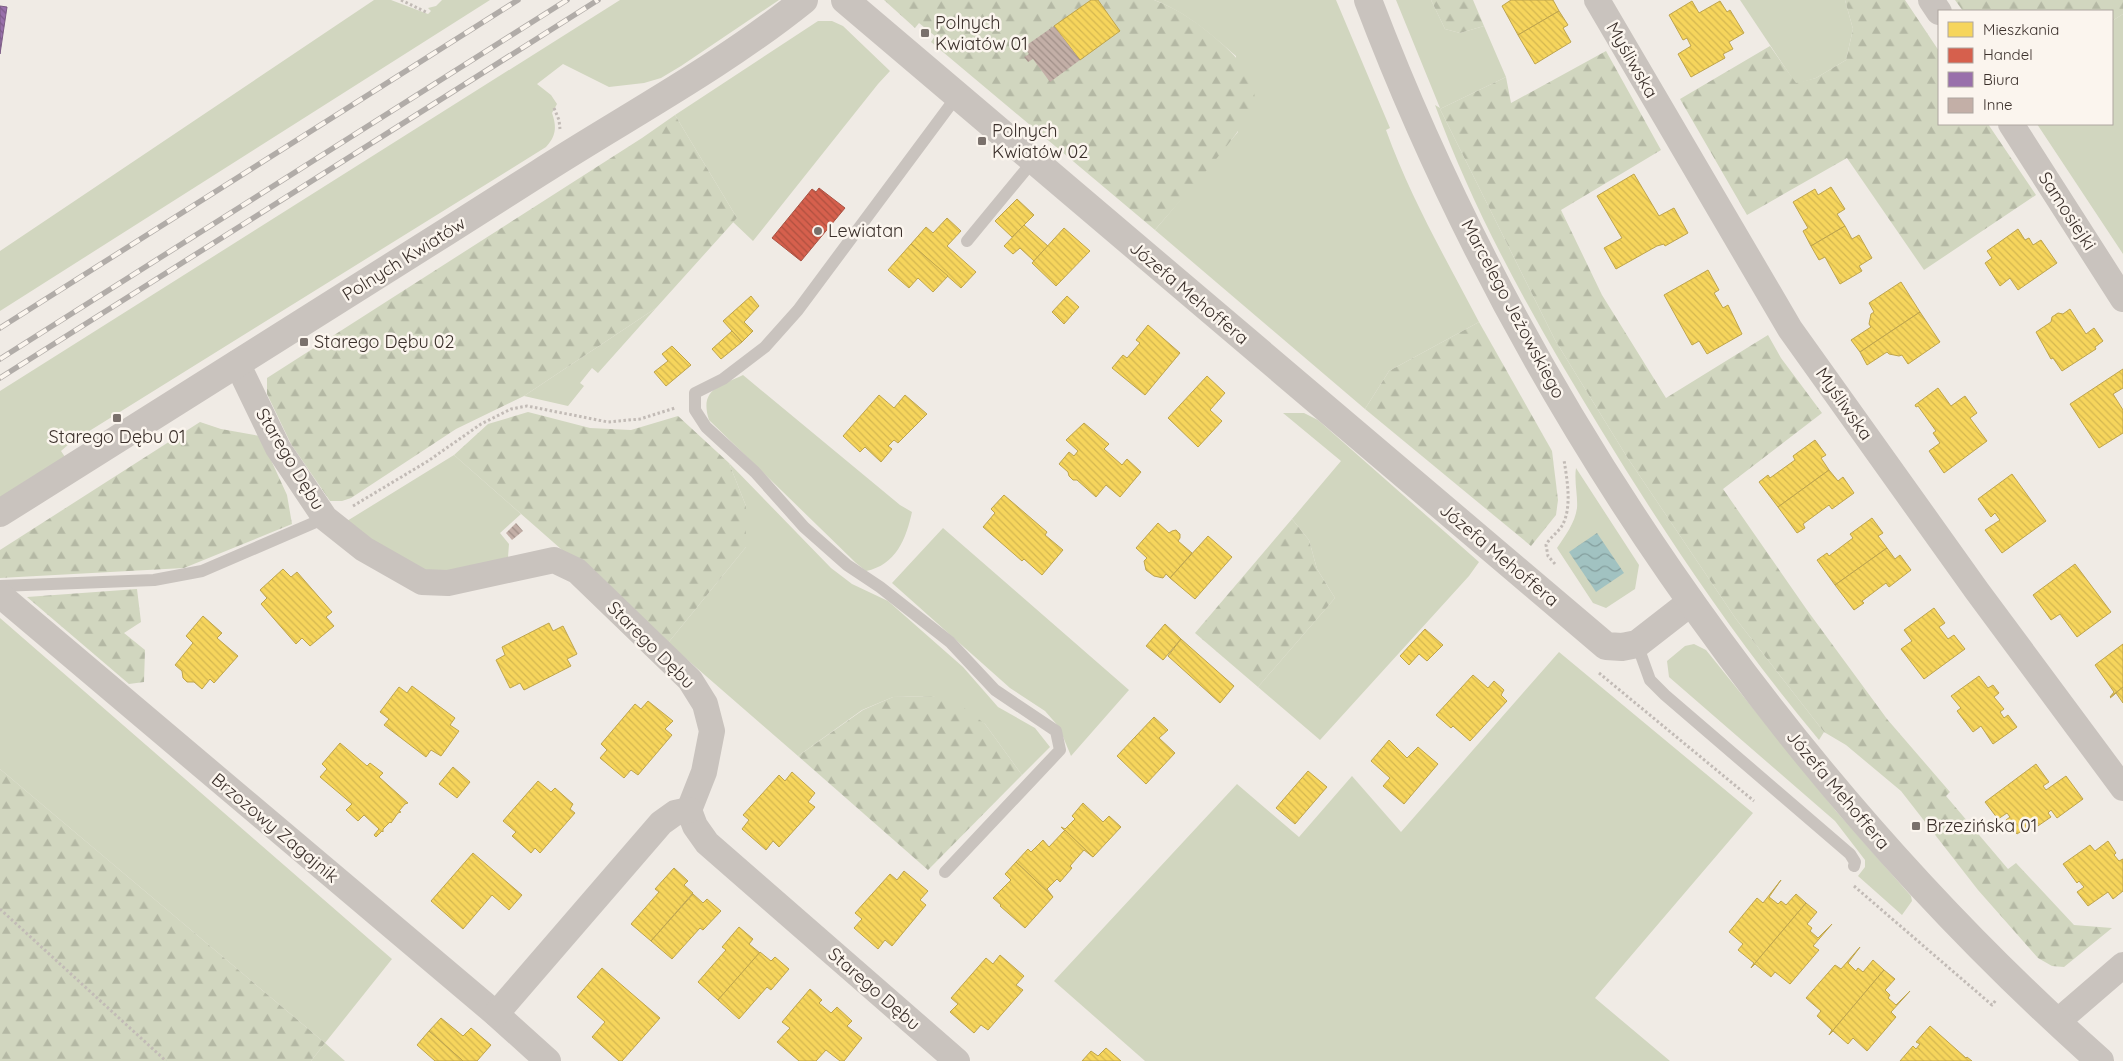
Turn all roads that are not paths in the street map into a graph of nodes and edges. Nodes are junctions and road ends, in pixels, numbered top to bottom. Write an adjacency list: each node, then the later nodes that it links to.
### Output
1 (804, 0): 10 (street, Polnych Kwiatów)
2 (844, 0): 5 (street, Józefa Mehoffera)
3 (1368, 0): 15 (street, Marcelego Jeżowskiego)
4 (1597, 0): 17 (street, Myśliwska)
5 (957, 96): 7 (street, Józefa Mehoffera); 20 (lane)
6 (2012, 125): 9 (street, Samosiejki)
7 (1033, 161): 8 (lane); 16 (street, Józefa Mehoffera)
8 (967, 240)
9 (2123, 299)
10 (237, 363): 11 (street, Polnych Kwiatów); 12 (street, Starego Dębu)
11 (0, 513)
12 (325, 518): 13 (lane); 18 (street, Starego Dębu)
13 (0, 586)
14 (0, 596): 22 (street, Brzozowy Zagajnik)
15 (1691, 602): 16 (street); 23 (street, Józefa Mehoffera)
16 (1637, 644): 19 (lane)
17 (2123, 788)
18 (689, 810): 22 (street); 25 (street, Starego Dębu)
19 (1854, 866)
20 (945, 872)
21 (2123, 965): 23 (street)
22 (496, 1014): 24 (street, Brzozowy Zagajnik)
23 (2057, 1022): 26 (street, Józefa Mehoffera)
24 (548, 1061)
25 (957, 1061)
26 (2100, 1061)

